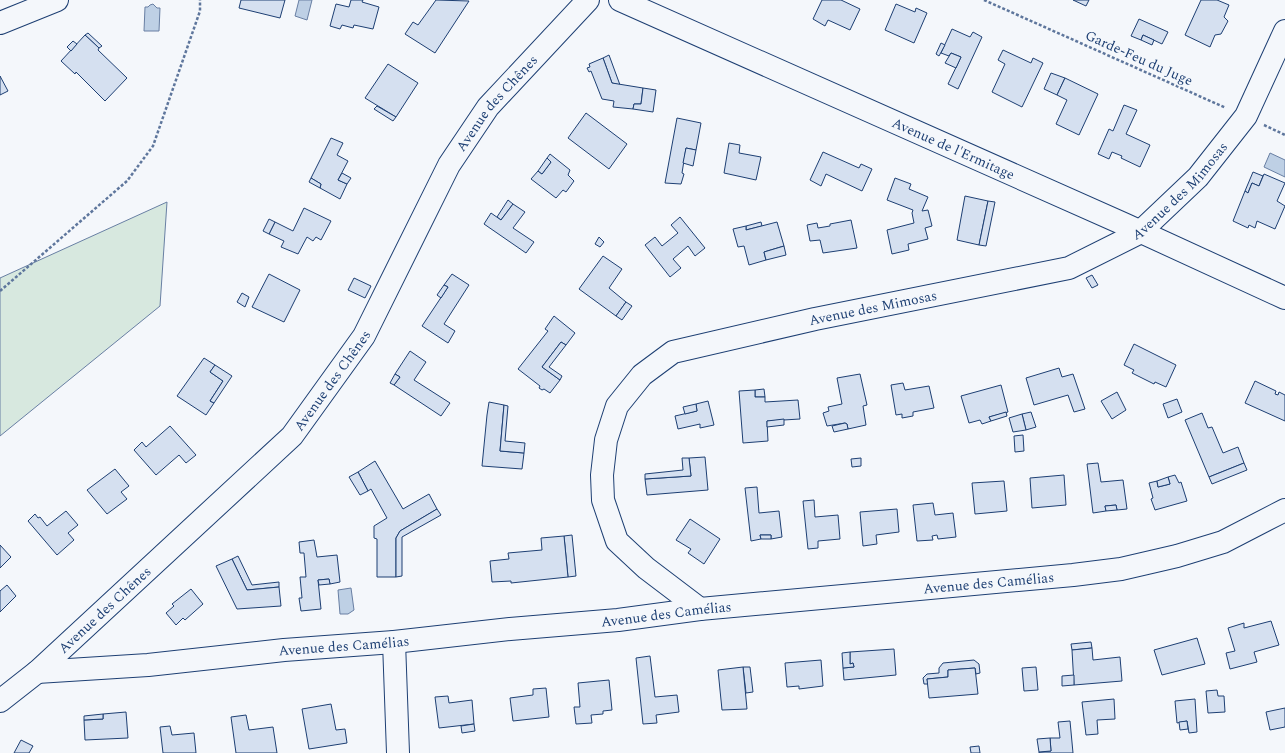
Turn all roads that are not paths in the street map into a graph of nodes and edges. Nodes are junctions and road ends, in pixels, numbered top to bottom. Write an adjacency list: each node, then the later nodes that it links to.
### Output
1 (57, 0): 4 (street)
2 (588, 0): 11 (street, Avenue des Chênes)
3 (620, 0): 6 (street, Avenue de l'Ermitage)
4 (0, 23)
5 (1285, 31): 6 (street, Avenue des Mimosas)
6 (1139, 232): 7 (street, Avenue de l'Ermitage); 9 (street, Avenue des Mimosas)
7 (1285, 298)
8 (1285, 510): 9 (street, Avenue des Camélias)
9 (700, 609): 10 (street, Avenue des Camélias)
10 (394, 642): 11 (street, Avenue des Camélias); 13 (street)
11 (37, 672): 12 (street, Avenue des Chênes)
12 (0, 701)
13 (398, 753)

